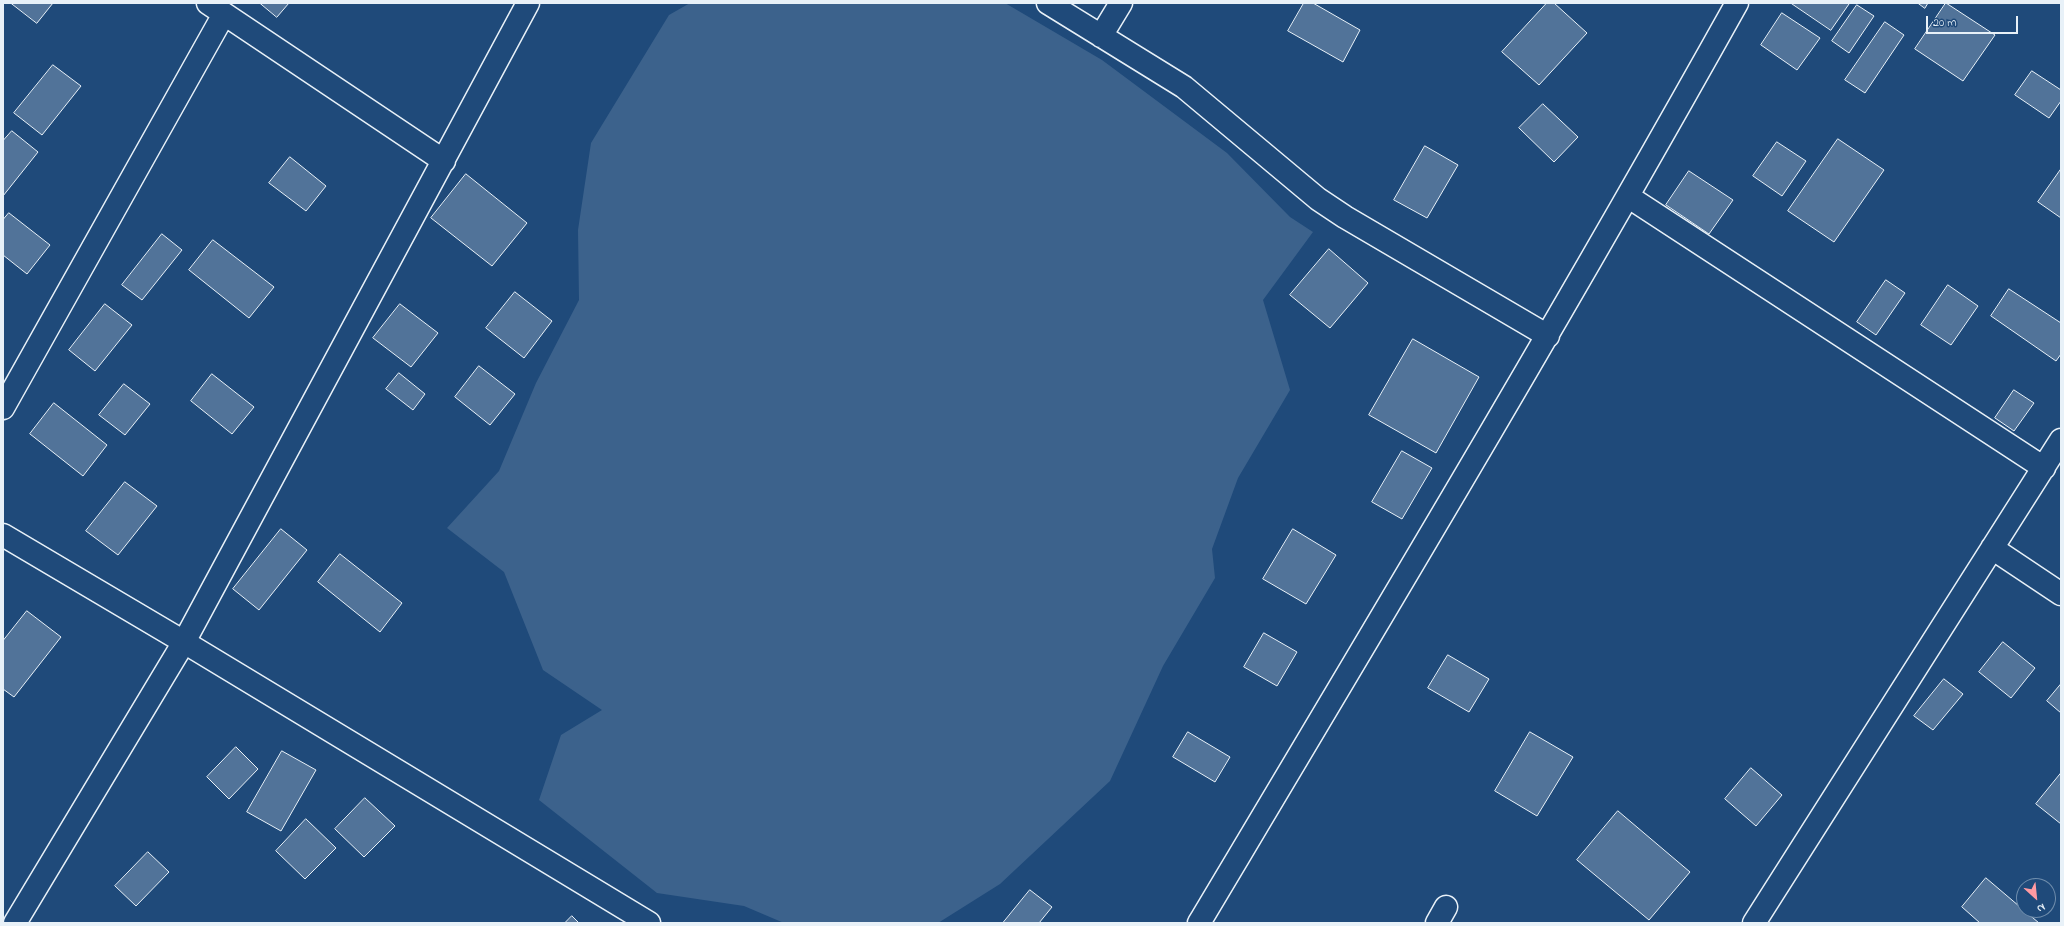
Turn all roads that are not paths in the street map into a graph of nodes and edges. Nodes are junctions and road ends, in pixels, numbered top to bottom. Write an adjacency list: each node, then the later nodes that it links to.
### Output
1 (528, 3): 7 (street)
2 (1048, 3): 6 (street)
3 (1121, 3): 6 (street)
4 (1737, 3): 8 (street)
5 (216, 9): 7 (street); 10 (street)
6 (1101, 36): 9 (street)
7 (444, 161): 16 (street)
8 (1629, 197): 9 (street); 12 (street)
9 (1548, 336): 19 (street)
10 (3, 408)
11 (2061, 440): 12 (street)
12 (2044, 468): 14 (street)
13 (3, 535): 16 (street)
14 (1992, 548): 15 (street); 20 (street)
15 (2061, 594)
16 (184, 642): 17 (street); 18 (street)
17 (15, 923)
18 (648, 923)
19 (1199, 923)
20 (1754, 923)

